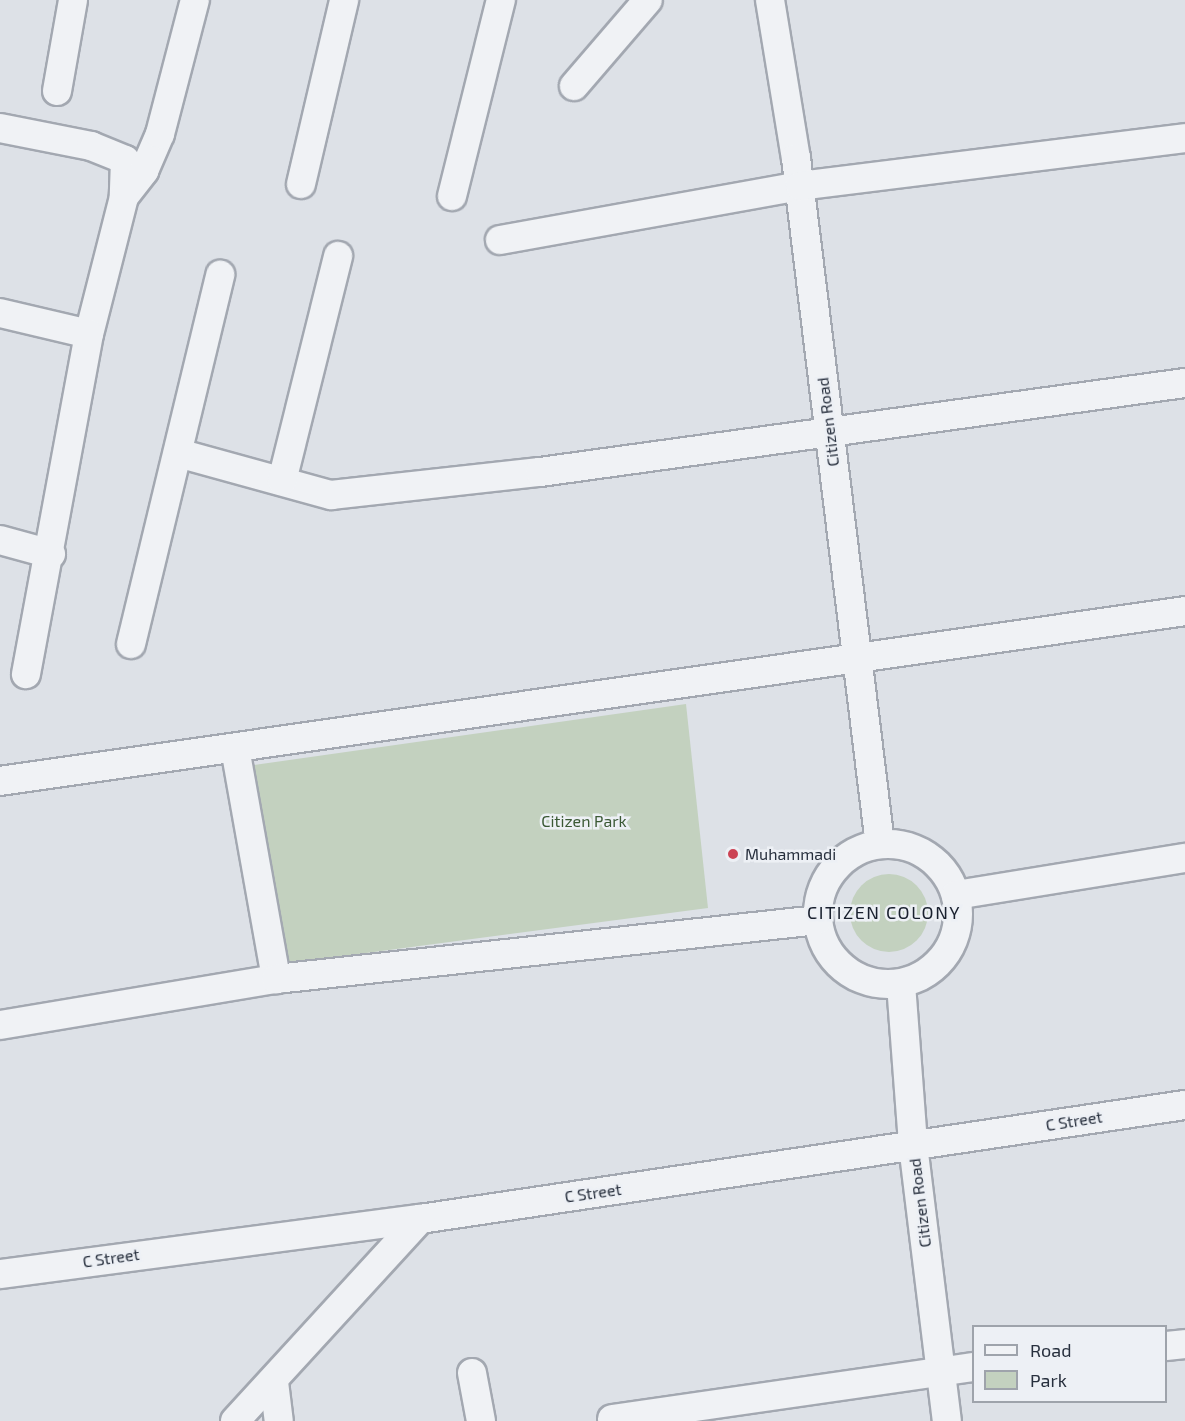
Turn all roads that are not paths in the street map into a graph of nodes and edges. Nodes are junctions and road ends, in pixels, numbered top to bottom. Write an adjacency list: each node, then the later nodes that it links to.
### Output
1 (73, 0): 8 (street)
2 (195, 0): 14 (street)
3 (344, 0): 11 (street)
4 (501, 0): 13 (street)
5 (648, 0): 7 (street)
6 (770, 0): 12 (street, Citizen Road)
7 (574, 86)
8 (57, 91)
9 (0, 128): 14 (street)
10 (1185, 138): 12 (street)
11 (301, 184)
12 (800, 186): 15 (street); 21 (street, Citizen Road)
13 (452, 196)
14 (124, 197): 19 (street)
15 (500, 240)
16 (338, 256): 23 (street)
17 (220, 275): 22 (street)
18 (0, 313): 19 (street)
19 (89, 334): 25 (street)
20 (1185, 383): 21 (street)
21 (829, 431): 23 (street); 28 (street, Citizen Road)
22 (178, 453): 23 (street); 27 (street)
23 (282, 481)
24 (0, 540): 25 (street)
25 (51, 554): 29 (street)
26 (1185, 610): 28 (street)
27 (131, 644)
28 (856, 657): 30 (street); 32 (street, Citizen Road)
29 (26, 675)
30 (235, 748): 31 (street); 36 (street)
31 (0, 781)
32 (880, 844): 34 (street); 35 (street)
33 (1185, 858): 34 (street)
34 (956, 895): 37 (street)
35 (818, 920): 36 (street); 37 (street)
36 (276, 979): 38 (street)
37 (901, 984): 40 (street, Citizen Road)
38 (0, 1025)
39 (1185, 1105): 40 (street, C Street)
40 (913, 1146): 41 (street, C Street); 46 (street, Citizen Road)
41 (420, 1219): 42 (street, C Street); 48 (street)
42 (0, 1274)
43 (1185, 1344): 44 (street)
44 (1167, 1346)
45 (972, 1367): 46 (street)
46 (939, 1371): 49 (street); 53 (street, Citizen Road)
47 (472, 1373): 52 (street)
48 (273, 1382): 50 (street); 51 (street)
49 (612, 1419)
50 (235, 1421)
51 (279, 1421)
52 (482, 1421)
53 (947, 1421)

